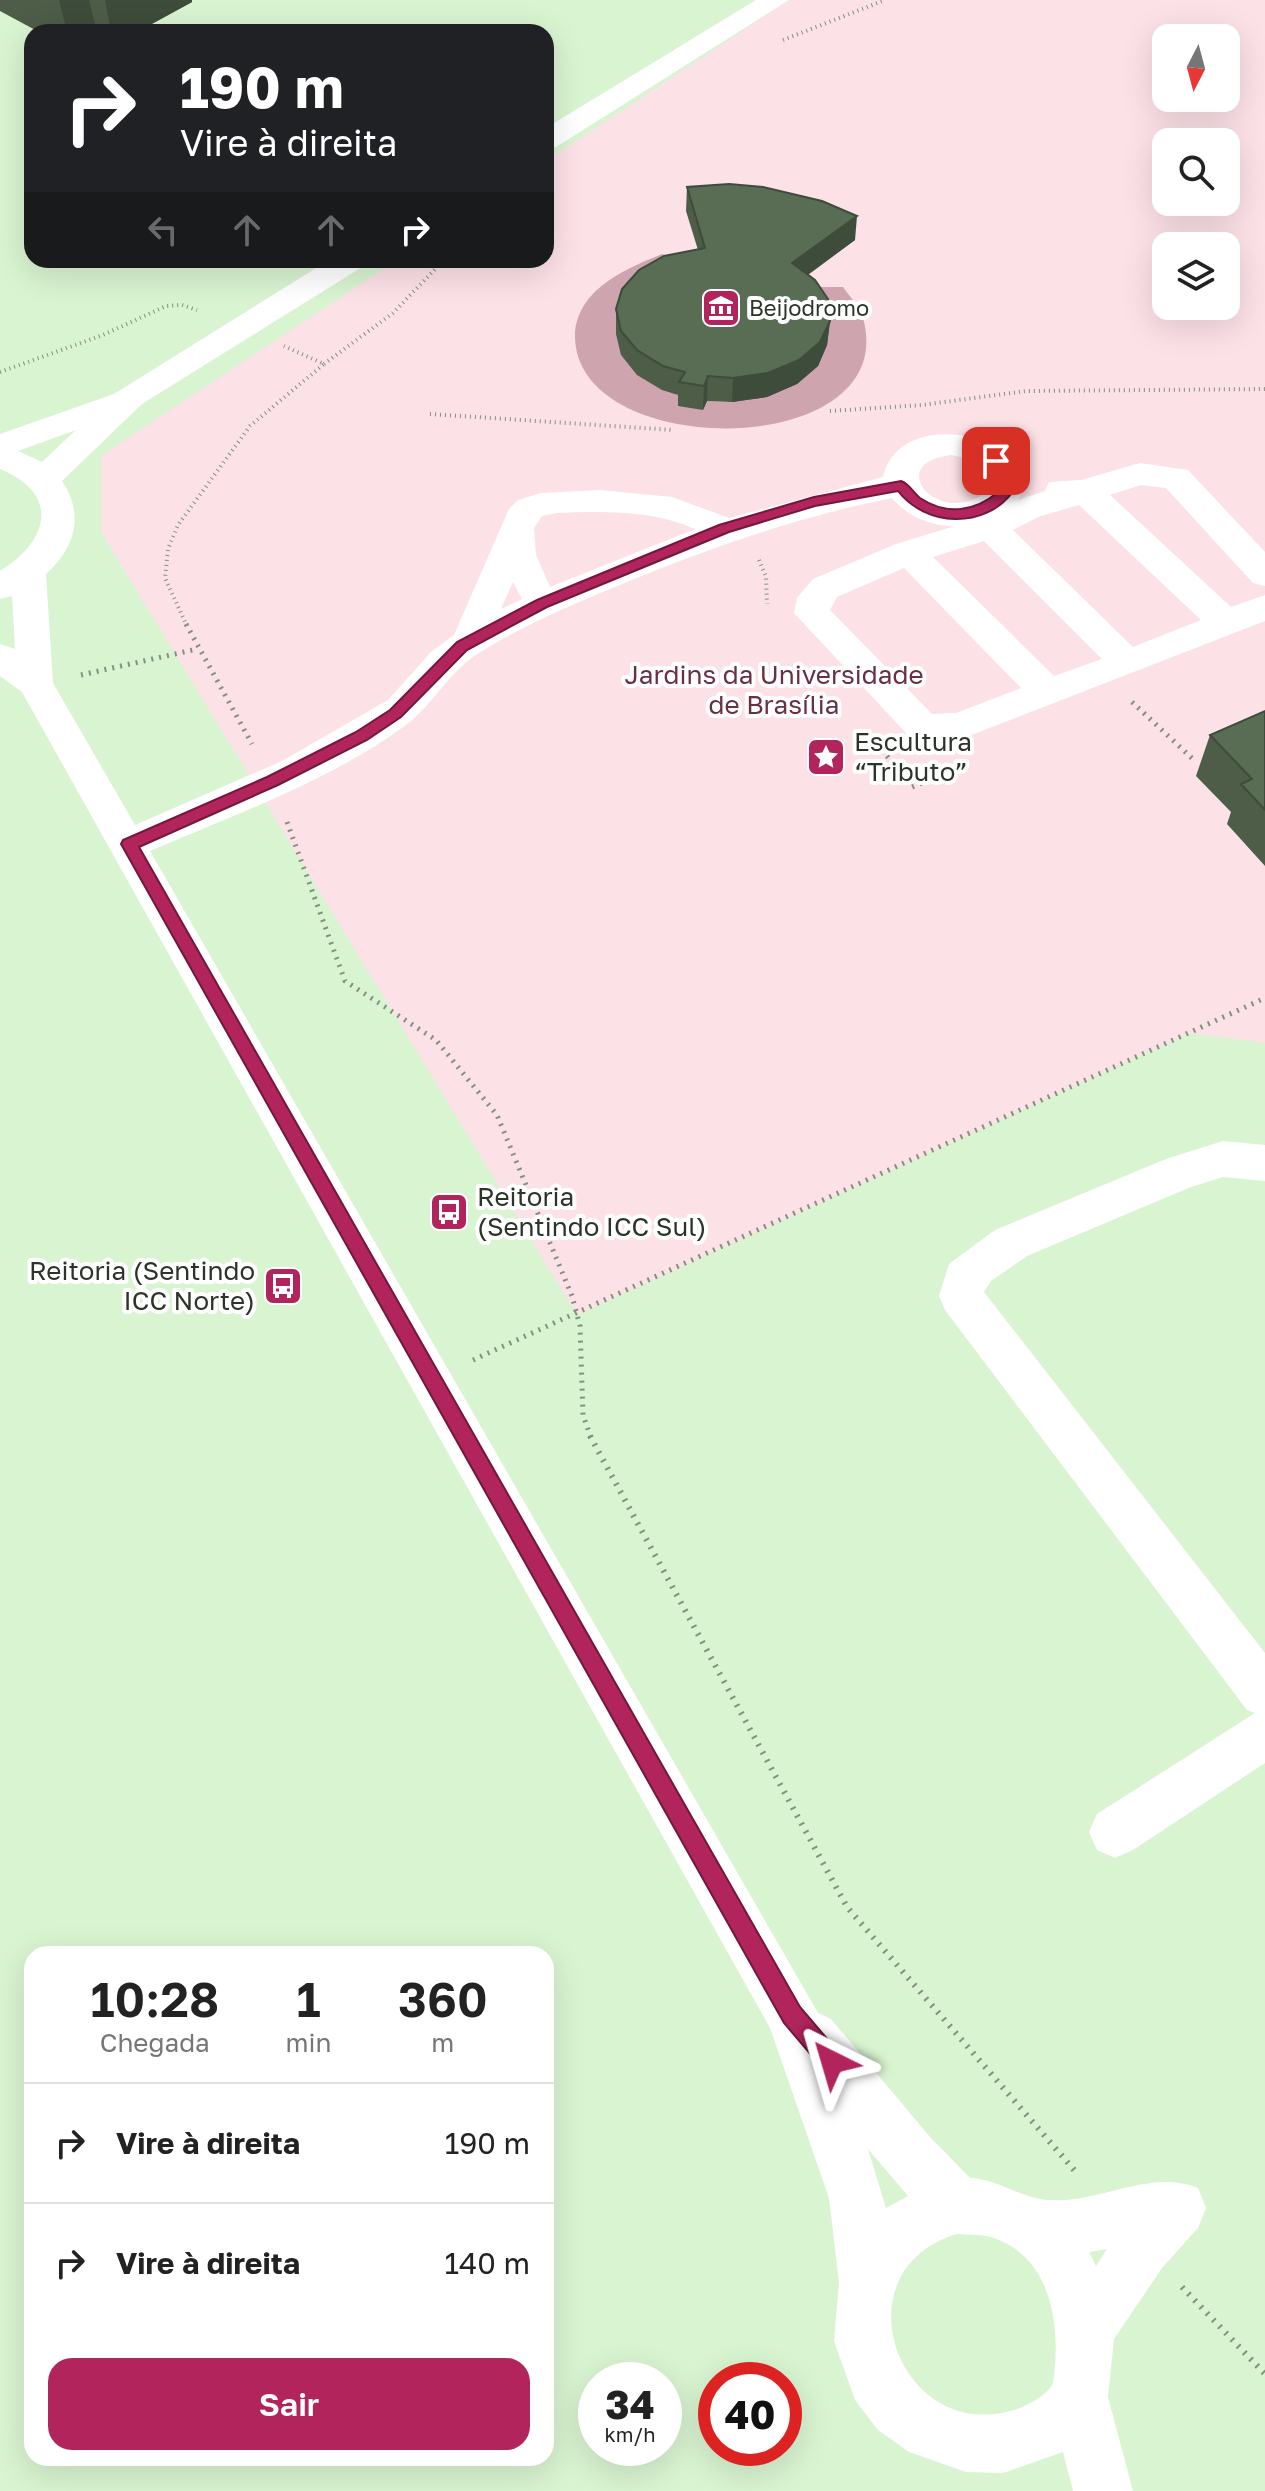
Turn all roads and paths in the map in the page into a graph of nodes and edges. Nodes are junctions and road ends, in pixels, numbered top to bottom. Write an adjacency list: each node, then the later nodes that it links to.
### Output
1 (775, 0): 2 (street)
2 (554, 136)
3 (338, 268): 5 (street)
4 (436, 268): 6 (path)
5 (242, 327): 6 (path); 7 (path); 9 (street)
6 (324, 364): 31 (path)
7 (0, 372)
8 (1265, 389): 10 (path)
9 (130, 397): 13 (street); 17 (street)
10 (830, 411)
11 (430, 414): 12 (path)
12 (673, 430)
13 (0, 446)
14 (920, 451): 16 (street); 19 (street); 20 (street)
15 (0, 457): 17 (street)
16 (1004, 471): 18 (street); 19 (street)
17 (44, 479): 26 (street)
18 (1086, 492): 21 (street); 25 (street); 29 (street)
19 (912, 496): 20 (street); 24 (street)
20 (814, 502): 22 (street)
21 (990, 527): 24 (street); 32 (street)
22 (724, 529): 23 (street); 27 (street)
23 (516, 535): 27 (street); 30 (street)
24 (912, 551): 34 (street); 34 (street)
25 (1265, 574)
26 (14, 579): 33 (street)
27 (542, 603): 30 (street)
28 (1265, 607): 29 (street)
29 (1227, 624): 32 (street)
30 (468, 643): 37 (street)
31 (197, 649): 33 (path); 35 (path)
32 (1128, 663): 34 (street)
33 (37, 672): 37 (street)
34 (1047, 692)
35 (257, 753)
36 (285, 814): 40 (path)
37 (129, 844): 45 (street)
38 (1265, 998): 40 (path)
39 (1265, 1163): 42 (street)
40 (577, 1315): 41 (path); 46 (path)
41 (471, 1361)
42 (1265, 1693)
43 (1265, 1734): 44 (street)
44 (1115, 1832)
45 (792, 2015): 47 (street); 49 (street)
46 (1077, 2173)
47 (957, 2206): 48 (street); 49 (street)
48 (1032, 2228): 51 (street); 51 (street)
49 (867, 2282): 54 (street)
50 (1179, 2283): 52 (path)
51 (1088, 2327): 53 (street)
52 (1265, 2374)
53 (1079, 2399): 54 (street); 55 (street)
54 (986, 2477)
55 (1103, 2491)

